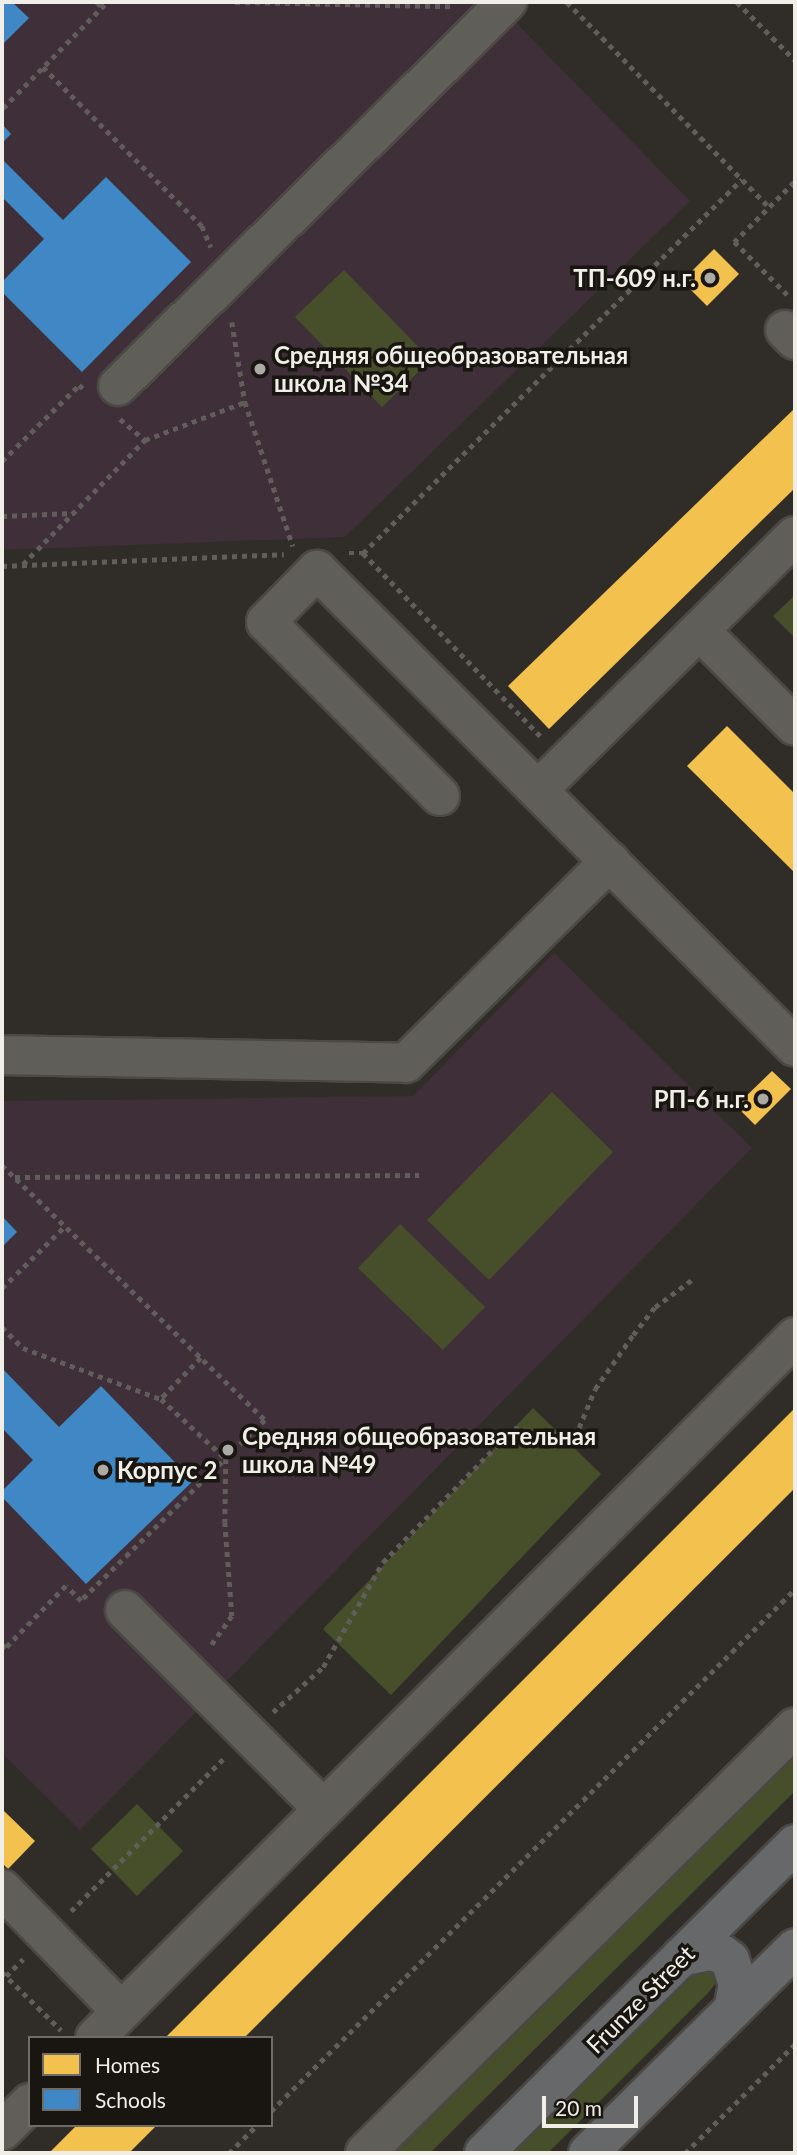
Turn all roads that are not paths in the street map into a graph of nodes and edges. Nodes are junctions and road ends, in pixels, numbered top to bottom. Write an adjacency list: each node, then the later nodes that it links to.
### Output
1 (504, 4): 2 (lane)
2 (108, 399)
3 (795, 536): 4 (lane)
4 (700, 631): 5 (lane); 6 (lane)
5 (795, 726)
6 (538, 790): 7 (lane); 8 (lane)
7 (440, 796)
8 (610, 861): 9 (lane); 10 (lane)
9 (795, 1046)
10 (2, 1055)
11 (795, 1337): 14 (lane)
12 (125, 1609): 14 (lane)
13 (795, 1727): 24 (lane)
14 (323, 1809): 20 (lane)
15 (795, 1844): 18 (main road, Frunze Street)
16 (2, 1889): 20 (lane)
17 (795, 1948): 19 (main road)
18 (681, 1957): 19 (main road); 25 (main road, Frunze Street)
19 (733, 2010): 26 (main road)
20 (121, 2011): 21 (lane)
21 (97, 2036)
22 (28, 2105): 23 (lane)
23 (2, 2131)
24 (365, 2153)
25 (484, 2153)
26 (588, 2153)

